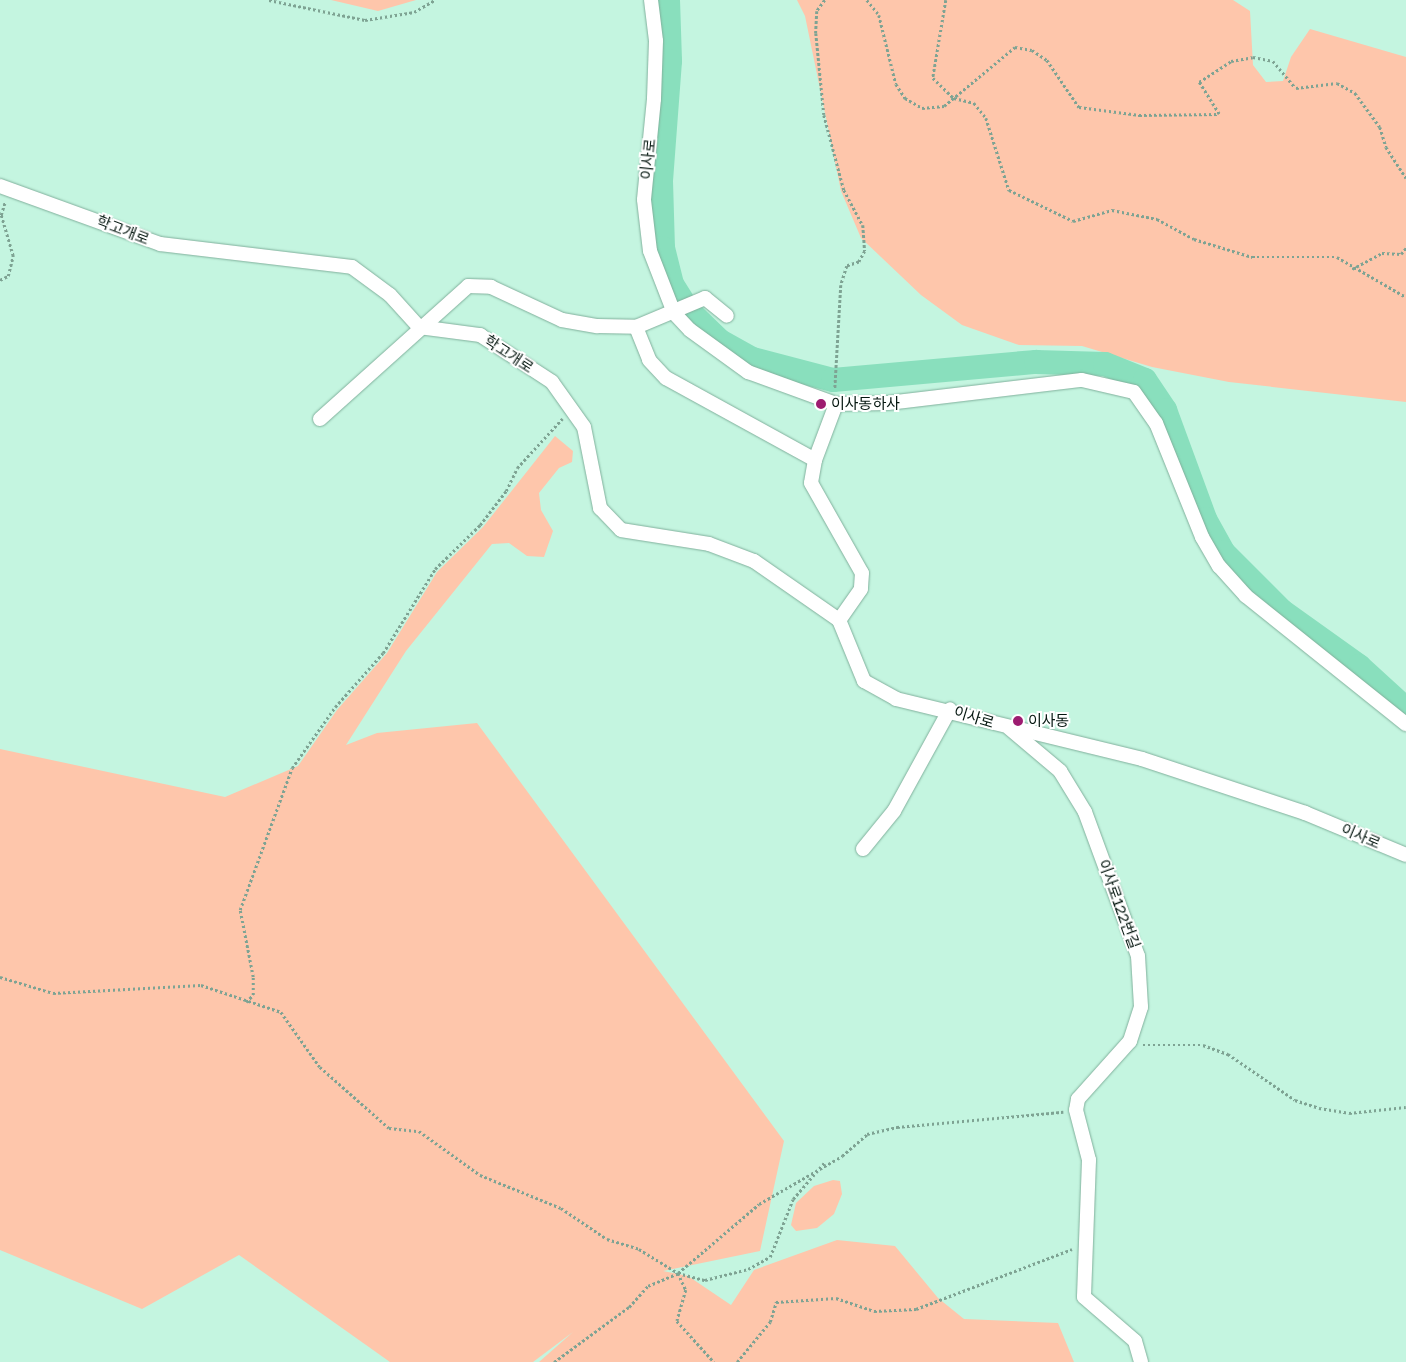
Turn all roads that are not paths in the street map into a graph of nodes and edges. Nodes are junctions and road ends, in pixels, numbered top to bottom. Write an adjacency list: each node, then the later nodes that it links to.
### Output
1 (651, 0): 3 (street, 이사로)
2 (5, 188): 6 (street, 학고개로)
3 (676, 312): 4 (street); 5 (street); 7 (street, 이사로)
4 (728, 316)
5 (636, 327): 6 (street); 9 (street)
6 (418, 328): 8 (street); 10 (street, 학고개로)
7 (836, 398): 9 (street); 12 (street, 이사로)
8 (320, 419)
9 (815, 460): 10 (street)
10 (839, 620): 11 (street, 이사로)
11 (950, 709): 13 (street, 이사로); 14 (street)
12 (1406, 724)
13 (1009, 728): 15 (street, 이사로); 16 (street, 이사로122번길)
14 (864, 849)
15 (1406, 855)
16 (1141, 1362)

